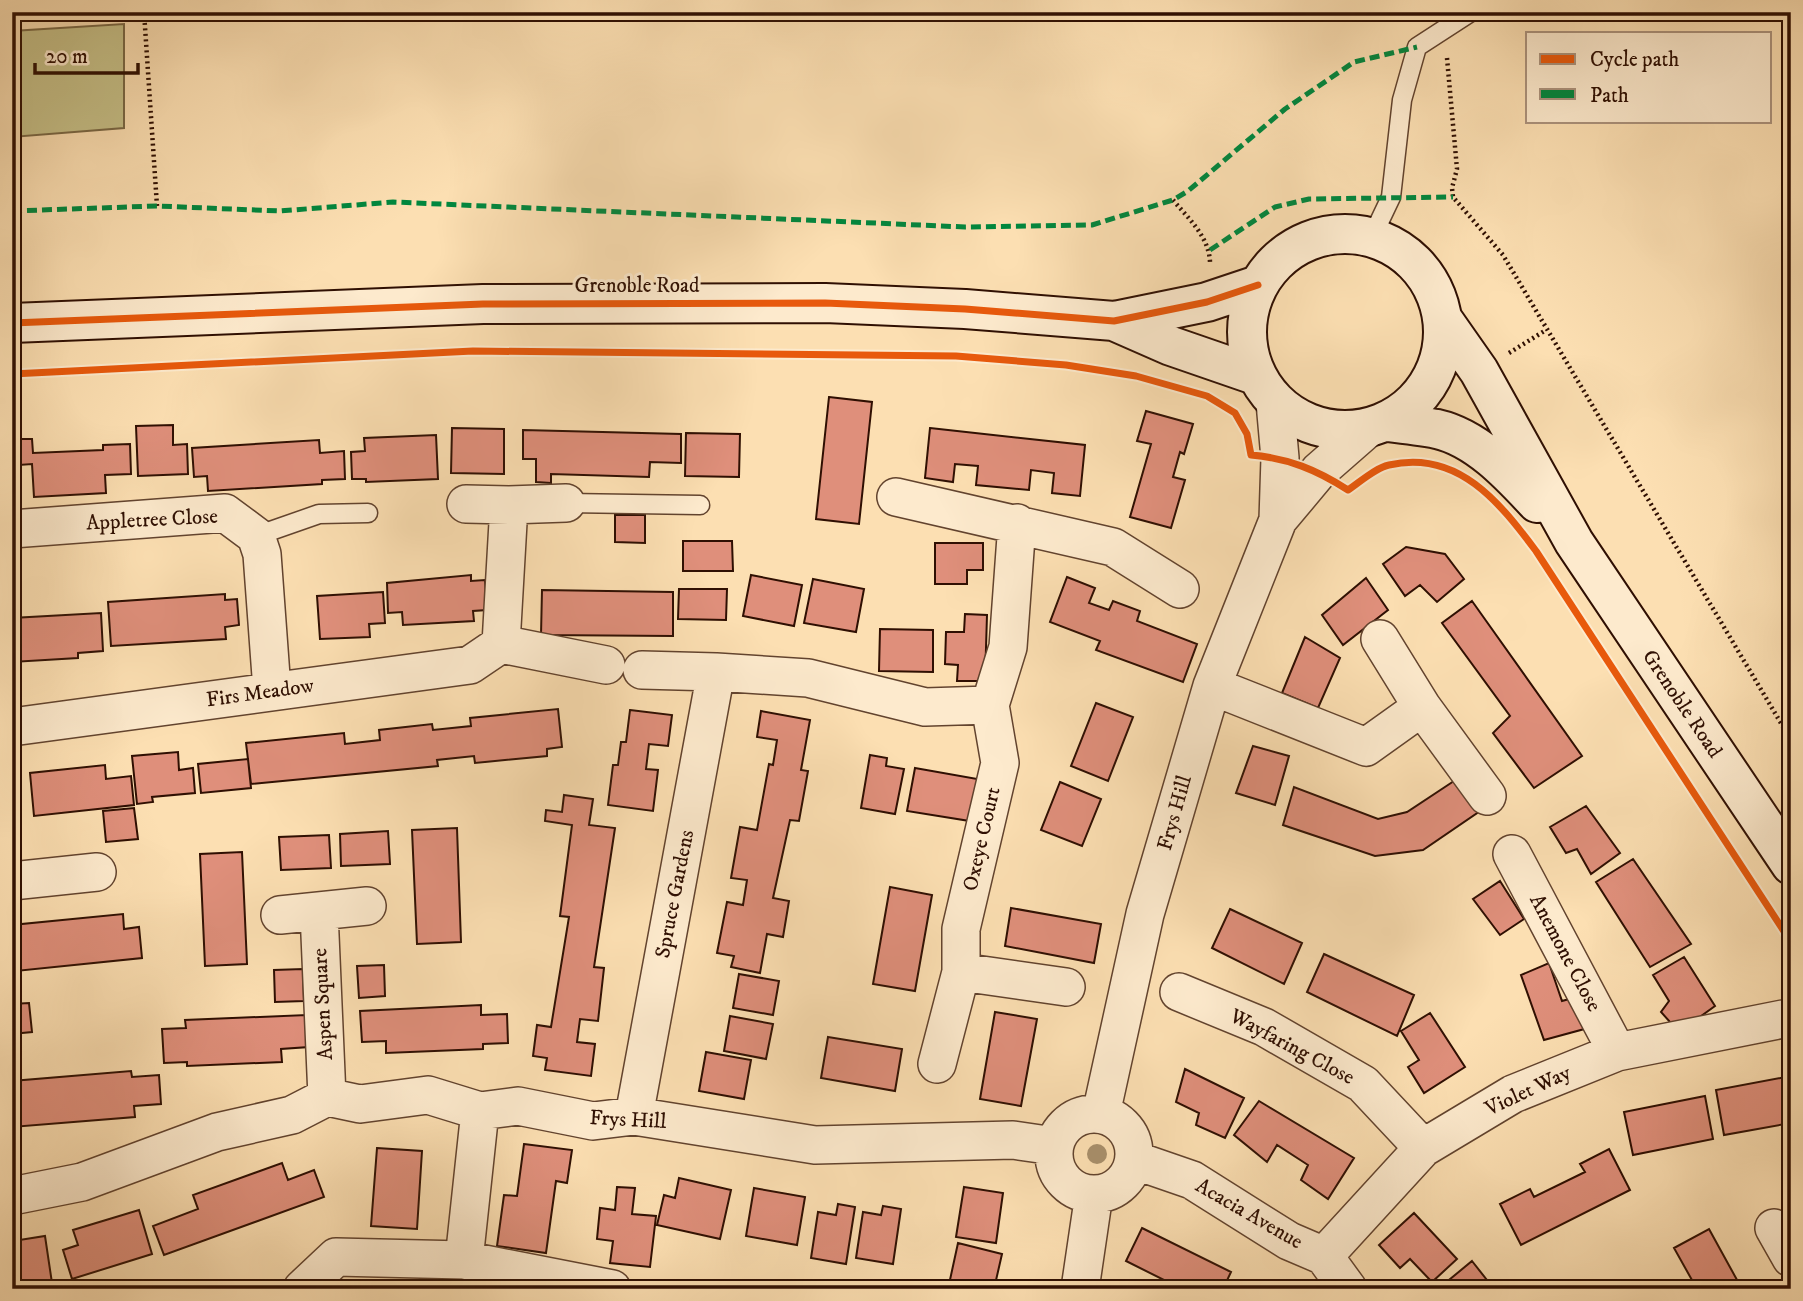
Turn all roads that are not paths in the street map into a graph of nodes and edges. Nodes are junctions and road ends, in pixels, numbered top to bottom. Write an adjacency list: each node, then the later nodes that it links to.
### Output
1 (1471, 12): 2 (lane)
2 (1372, 237): 3 (street); 5 (street)
3 (1258, 285): 4 (street, Grenoble Road); 7 (street)
4 (1114, 321): 6 (street, Grenoble Road); 7 (street, Grenoble Road)
5 (1444, 321): 8 (street); 19 (street, Grenoble Road)
6 (12, 323)
7 (1265, 388): 8 (street); 15 (street, Frys Hill)
8 (1377, 425): 15 (street, Frys Hill); 19 (street, Grenoble Road)
9 (896, 497): 16 (street)
10 (566, 503): 12 (street); 13 (lane)
11 (466, 504): 12 (street)
12 (509, 505): 22 (street)
13 (700, 505)
14 (368, 513): 18 (lane)
15 (1278, 520): 26 (street, Frys Hill)
16 (1017, 523): 20 (street); 28 (street)
17 (12, 529): 18 (street, Appletree Close)
18 (256, 536): 27 (street)
19 (1574, 542): 33 (street, Grenoble Road)
20 (1180, 589)
21 (1380, 639): 29 (street)
22 (501, 644): 23 (street); 27 (street, Firs Meadow)
23 (606, 665)
24 (642, 670): 25 (street)
25 (716, 672): 28 (street); 48 (street, Spruce Gardens)
26 (1212, 686): 29 (street); 47 (street, Frys Hill)
27 (272, 690): 30 (street, Firs Meadow)
28 (990, 705): 39 (street, Oxeye Court)
29 (1422, 707): 31 (street)
30 (12, 727)
31 (1487, 796)
32 (1512, 855): 43 (street, Anemone Close)
33 (1791, 865)
34 (97, 872): 35 (street)
35 (12, 881)
36 (367, 906): 37 (street)
37 (319, 912): 38 (street); 45 (street, Aspen Square)
38 (280, 915)
39 (961, 972): 40 (street); 44 (street, Oxeye Court)
40 (1066, 987)
41 (1180, 992): 50 (street, Wayfaring Close)
42 (1783, 1019): 43 (street, Violet Way)
43 (1617, 1052): 50 (street, Violet Way)
44 (937, 1065)
45 (327, 1097): 46 (street, Frys Hill); 53 (street)
46 (481, 1111): 48 (street, Frys Hill); 55 (street)
47 (1101, 1114): 49 (street); 51 (street)
48 (634, 1116): 49 (street, Frys Hill)
49 (1054, 1146): 52 (street)
50 (1423, 1148): 54 (street, Violet Way)
51 (1134, 1160): 52 (street); 54 (street, Acacia Avenue)
52 (1094, 1194): 58 (street)
53 (12, 1196)
54 (1324, 1256): 59 (street, Acacia Avenue)
55 (464, 1261): 56 (street); 57 (street)
56 (302, 1289)
57 (612, 1289)
58 (1080, 1289)
59 (1348, 1289)

